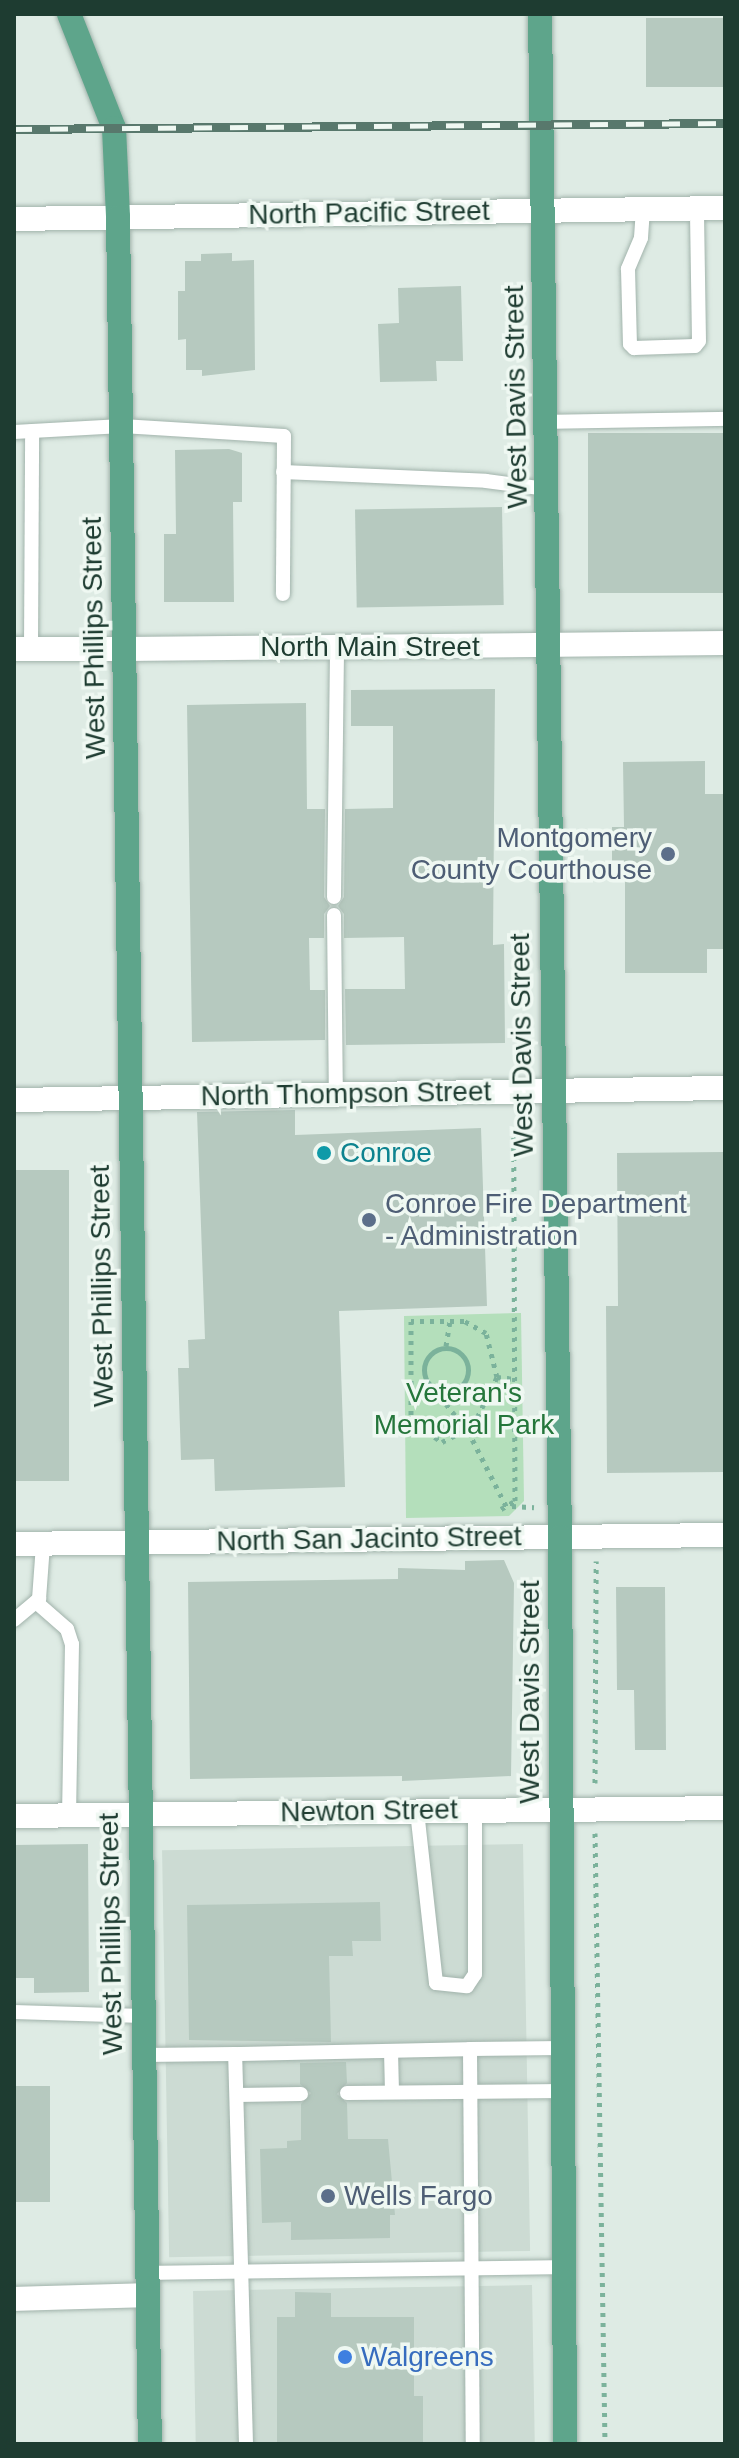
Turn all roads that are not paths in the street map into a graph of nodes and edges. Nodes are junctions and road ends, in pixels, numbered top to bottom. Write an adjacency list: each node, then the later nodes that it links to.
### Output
1 (69, 14): 7 (main road, West Phillips Street)
2 (540, 14): 6 (main road, West Davis Street)
3 (725, 208): 5 (street, North Pacific Street)
4 (643, 209): 5 (street, North Pacific Street); 5 (lane); 6 (street, North Pacific Street)
5 (697, 209)
6 (544, 211): 7 (street, North Pacific Street); 10 (main road, West Davis Street)
7 (118, 217): 8 (street, North Pacific Street); 11 (main road, West Phillips Street)
8 (14, 219)
9 (725, 419): 10 (lane)
10 (546, 422): 15 (main road, West Davis Street)
11 (122, 426): 12 (lane); 14 (lane); 21 (main road, West Phillips Street)
12 (32, 431): 13 (lane); 20 (lane)
13 (14, 432)
14 (283, 472): 15 (lane); 16 (lane)
15 (547, 489): 18 (main road, West Davis Street)
16 (283, 594)
17 (725, 643): 18 (street, North Main Street)
18 (549, 645): 19 (street, North Main Street); 25 (main road, West Davis Street)
19 (337, 647): 21 (street, North Main Street); 22 (lane)
20 (22, 649): 21 (street, North Main Street)
21 (125, 649): 27 (main road, West Phillips Street)
22 (334, 897)
23 (334, 915): 26 (lane)
24 (725, 1088): 25 (street, North Thompson Street)
25 (553, 1090): 26 (street, North Thompson Street); 30 (main road, West Davis Street)
26 (336, 1094): 27 (street, North Thompson Street)
27 (130, 1099): 28 (street, North Thompson Street); 31 (main road, West Phillips Street)
28 (14, 1100)
29 (725, 1535): 30 (street, North San Jacinto Street)
30 (560, 1537): 31 (street, North San Jacinto Street); 37 (main road, West Davis Street)
31 (136, 1542): 33 (street, North San Jacinto Street); 40 (main road, West Phillips Street)
32 (14, 1544): 33 (street, North San Jacinto Street)
33 (43, 1544): 34 (lane)
34 (36, 1602): 35 (lane); 41 (lane)
35 (14, 1620)
36 (725, 1808): 37 (street, Newton Street)
37 (560, 1809): 38 (street, Newton Street); 45 (main road, West Davis Street)
38 (475, 1810): 39 (street, Newton Street); 39 (lane)
39 (417, 1811): 40 (street, Newton Street)
40 (139, 1814): 41 (street, Newton Street); 44 (main road, West Phillips Street)
41 (69, 1815): 42 (street, Newton Street)
42 (14, 1816)
43 (14, 2012): 44 (lane)
44 (143, 2016): 49 (main road, West Phillips Street)
45 (563, 2048): 46 (lane); 51 (main road, West Davis Street)
46 (470, 2049): 47 (lane); 50 (lane)
47 (391, 2051): 48 (lane); 52 (lane)
48 (235, 2054): 49 (lane); 55 (lane)
49 (143, 2055): 59 (main road, West Phillips Street)
50 (470, 2091): 51 (lane); 52 (lane); 57 (lane)
51 (564, 2091): 56 (main road, West Davis Street)
52 (392, 2092): 53 (lane)
53 (347, 2093)
54 (301, 2094): 55 (lane)
55 (237, 2095): 58 (lane)
56 (564, 2267): 57 (lane); 64 (main road, West Davis Street)
57 (473, 2268): 58 (lane); 63 (lane)
58 (243, 2269): 59 (lane); 62 (lane)
59 (148, 2284): 60 (street); 61 (main road, West Phillips Street)
60 (14, 2299)
61 (150, 2444)
62 (246, 2444)
63 (473, 2444)
64 (565, 2444)

